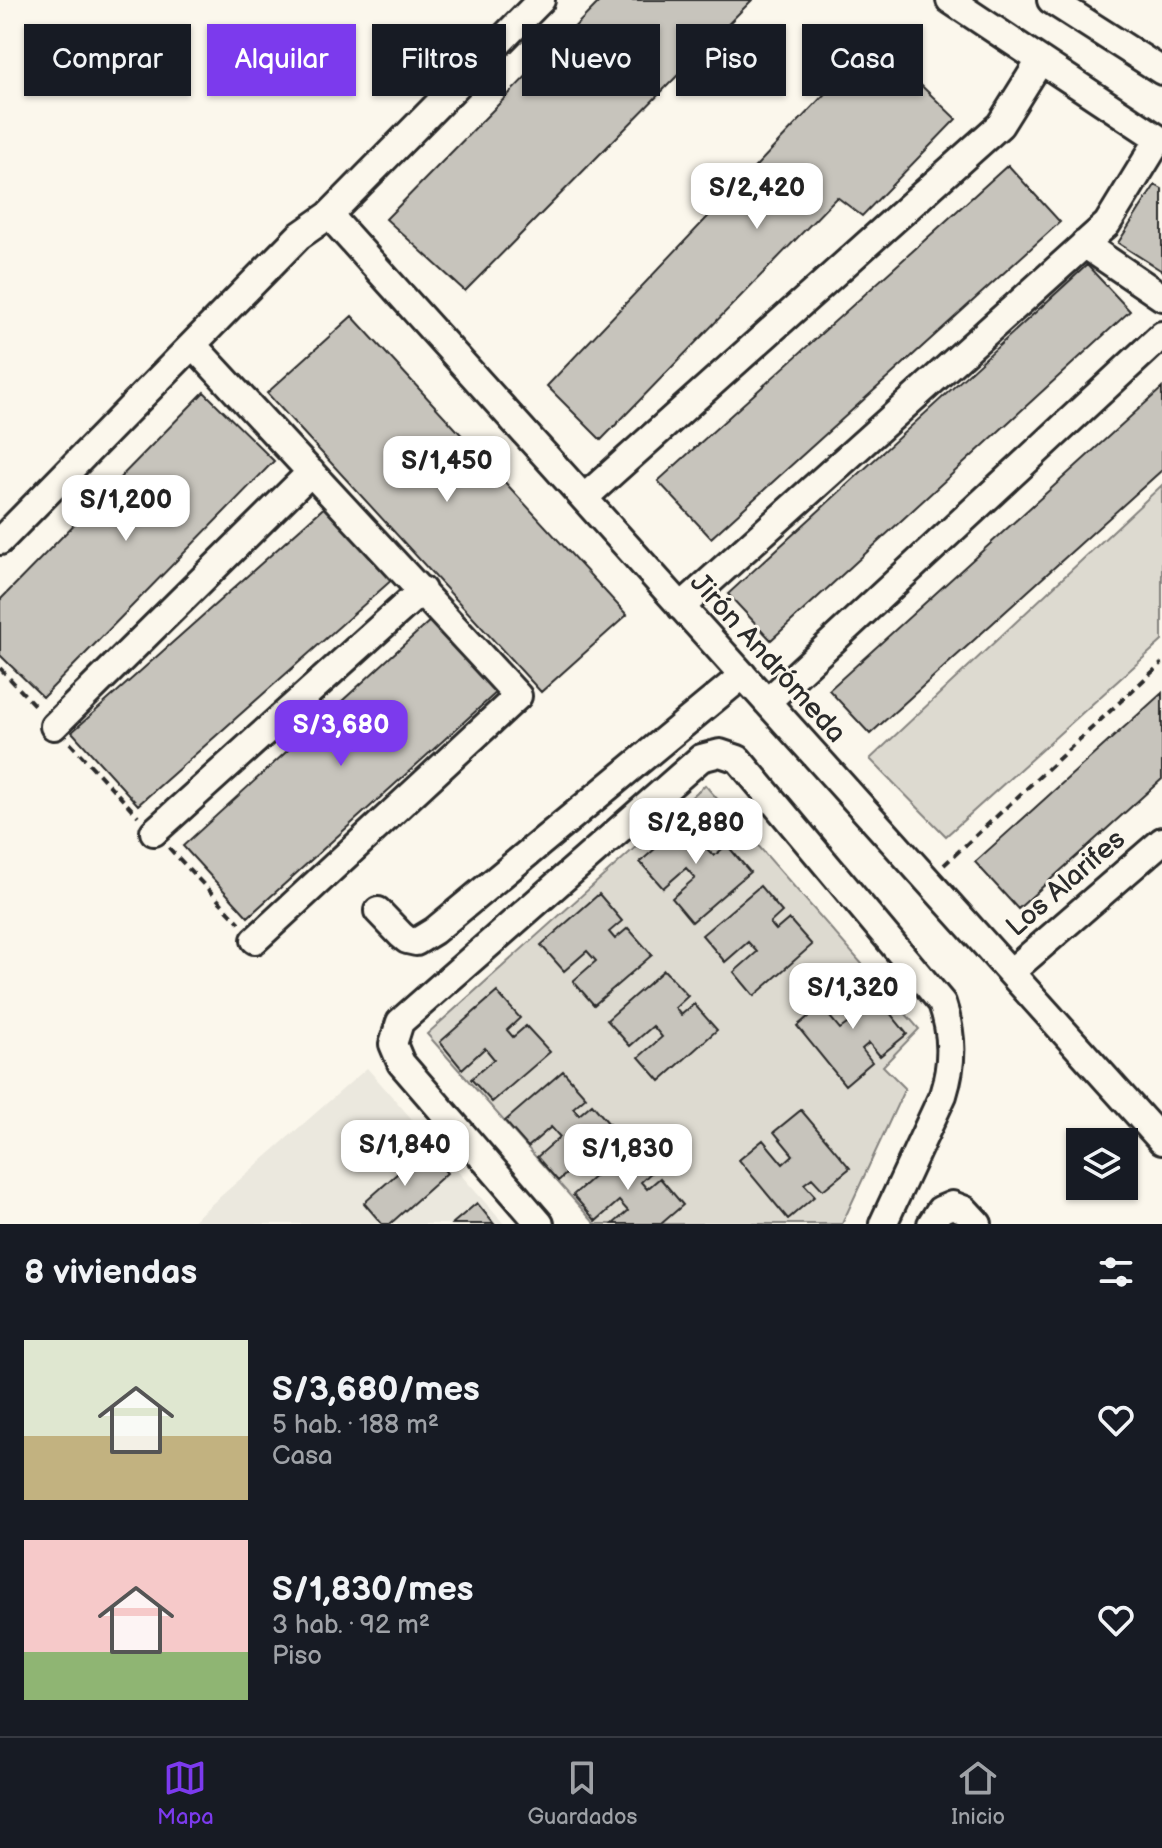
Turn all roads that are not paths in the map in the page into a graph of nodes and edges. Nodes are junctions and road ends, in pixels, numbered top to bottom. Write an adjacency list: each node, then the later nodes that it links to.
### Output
1 (541, 0): 7 (street)
2 (950, 0): 4 (street)
3 (1051, 0): 5 (street)
4 (1040, 61): 6 (street); 13 (street)
5 (1162, 71)
6 (1160, 140): 8 (street)
7 (329, 215): 11 (street); 13 (street, Jirón Andrómeda)
8 (1084, 244): 9 (street); 16 (street)
9 (1162, 297)
10 (1162, 335): 18 (street)
11 (193, 345): 12 (street); 14 (street)
12 (311, 472): 15 (street); 19 (street)
13 (584, 498): 16 (street, Jirón Andrómeda)
14 (0, 541)
15 (422, 590): 20 (street); 23 (street)
16 (681, 607): 17 (street, Jirón Andrómeda)
17 (743, 675): 18 (street, Jirón Andrómeda); 22 (street)
18 (767, 702): 24 (street, Jirón Andrómeda)
19 (54, 726)
20 (154, 832)
21 (1162, 841): 24 (street, Los Alarifes)
22 (378, 911)
23 (255, 940)
24 (1011, 972): 25 (street, Jirón Andrómeda)
25 (1158, 1129)
26 (972, 1217): 29 (street)
27 (540, 1224): 28 (street)
28 (883, 1224)
29 (931, 1224)

